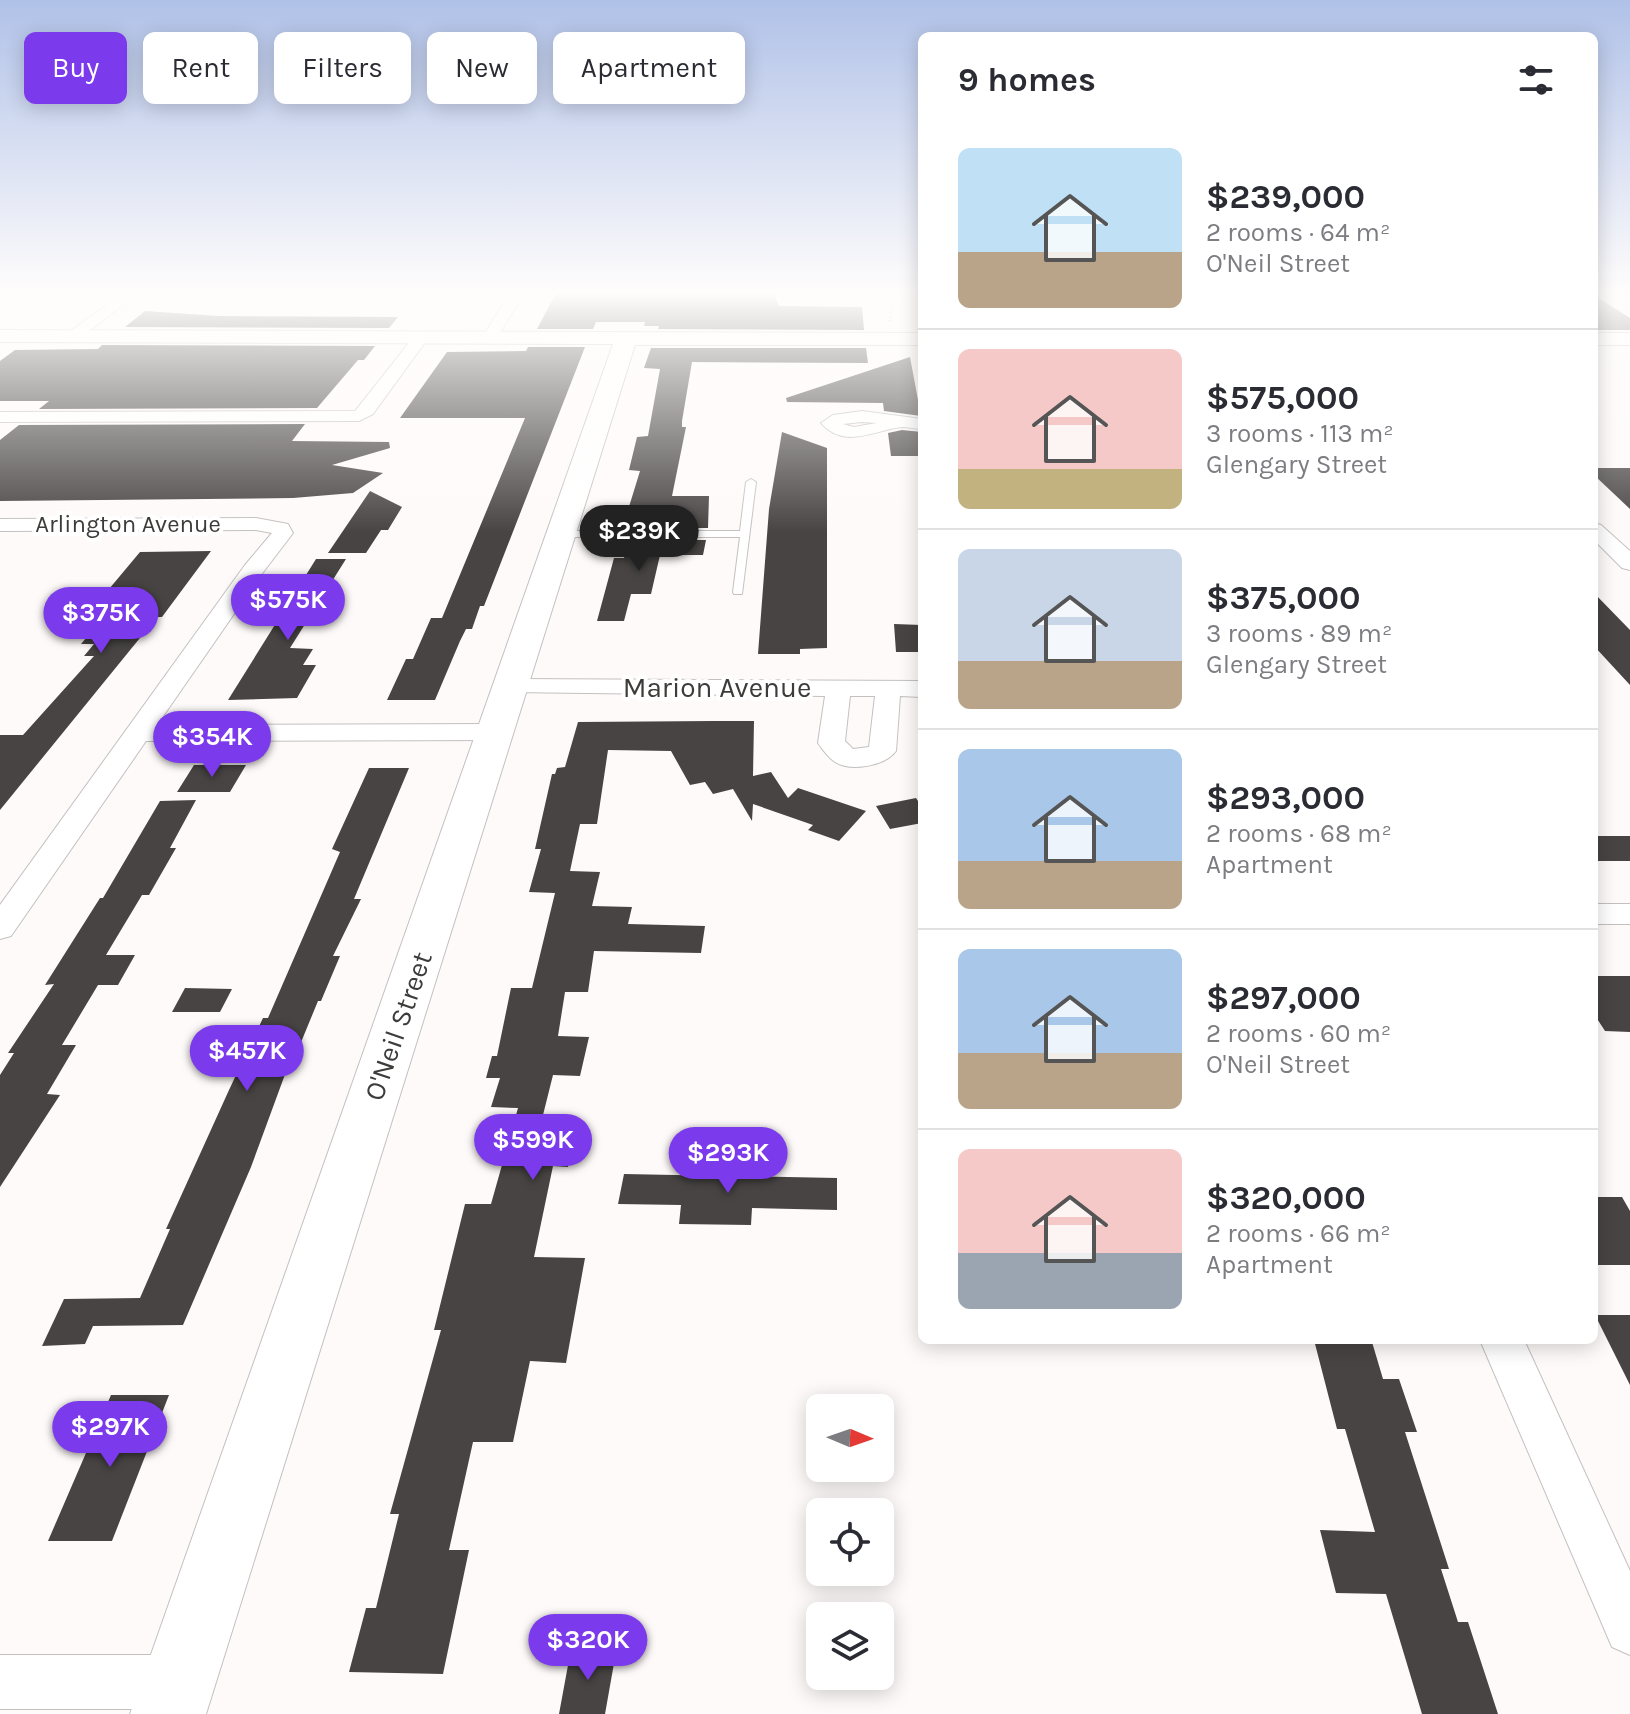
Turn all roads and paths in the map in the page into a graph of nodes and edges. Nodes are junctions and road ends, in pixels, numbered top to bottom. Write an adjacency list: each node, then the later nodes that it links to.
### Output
1 (394, 373): 3 (street)
2 (615, 373): 9 (street, O'Neil Street)
3 (0, 417)
4 (898, 423): 5 (street)
5 (918, 424)
6 (751, 482): 10 (lane)
7 (0, 525): 17 (street, Arlington Avenue)
8 (1598, 533): 11 (street)
9 (563, 534): 10 (lane); 16 (street, O'Neil Street)
10 (742, 534): 12 (lane)
11 (1630, 563)
12 (738, 592)
13 (839, 687): 14 (street, Marion Avenue); 14 (street); 16 (street, Marion Avenue)
14 (888, 689): 15 (street, Marion Avenue)
15 (918, 689)
16 (504, 710): 17 (street, Marion Avenue); 24 (street, O'Neil Street)
17 (140, 733): 20 (street)
18 (1598, 914): 19 (street)
19 (1630, 914)
20 (0, 928)
21 (1504, 1344): 22 (street)
22 (1627, 1615)
23 (0, 1682): 24 (street)
24 (173, 1698)

